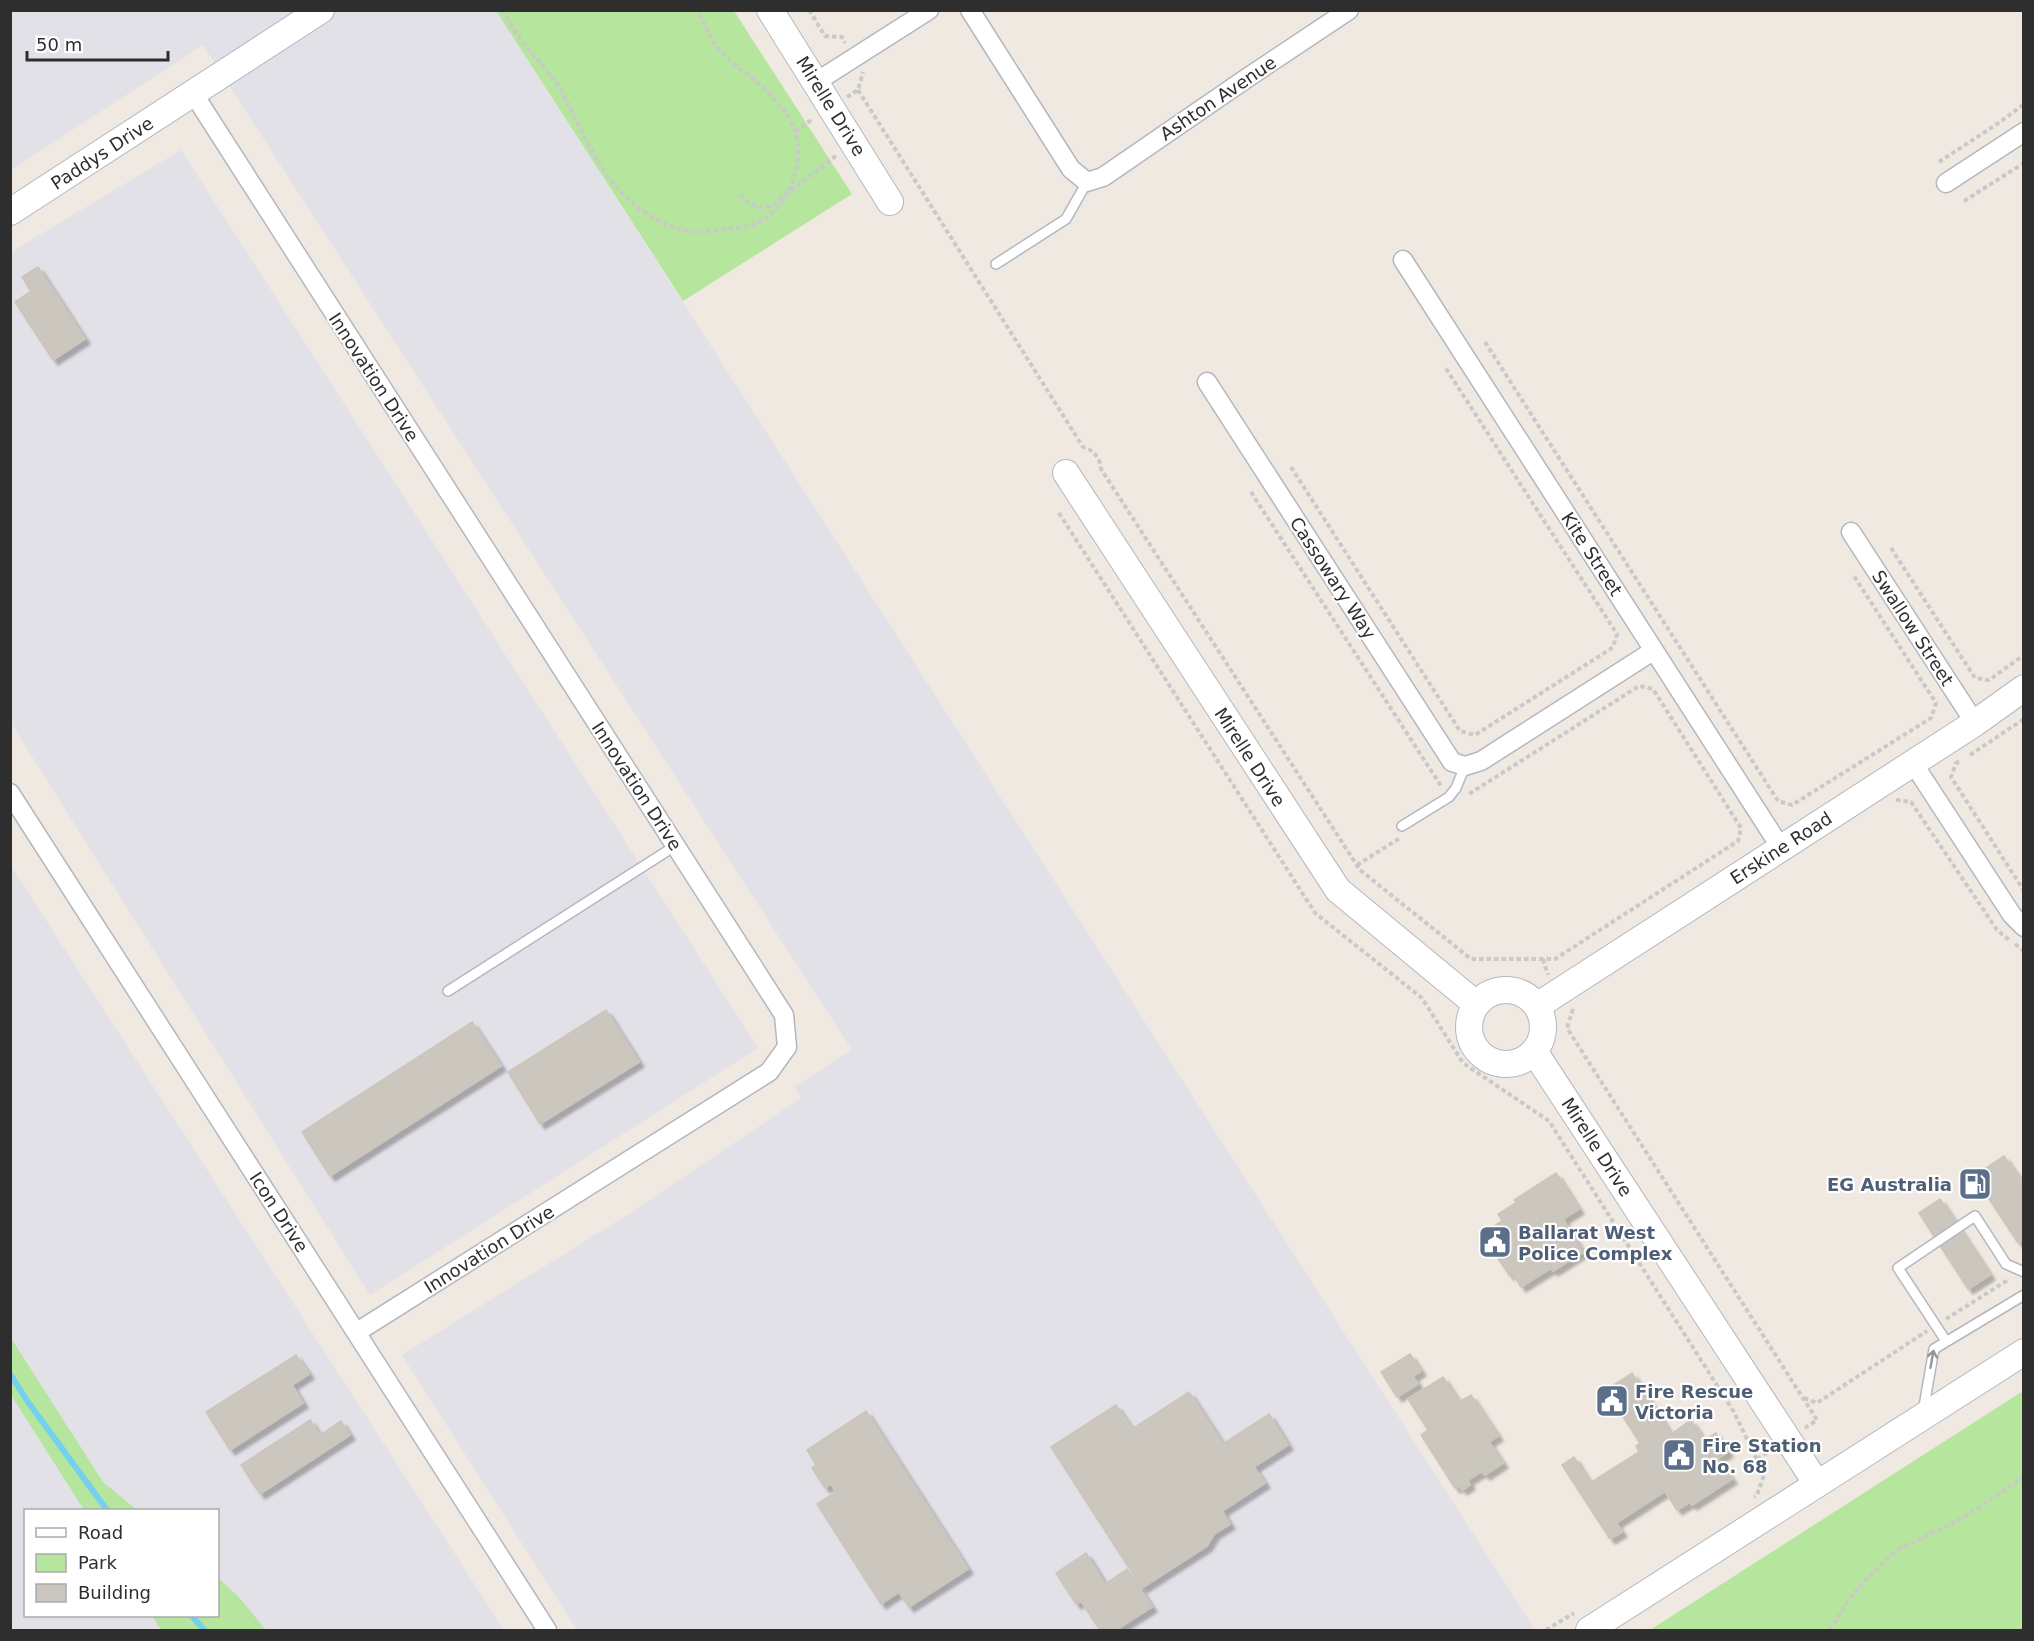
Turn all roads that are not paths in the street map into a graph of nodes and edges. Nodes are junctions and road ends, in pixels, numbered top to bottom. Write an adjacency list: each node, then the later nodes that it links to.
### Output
1 (321, 10): 7 (street)
2 (771, 10): 6 (street, Mirelle Drive)
3 (929, 10): 6 (street)
4 (970, 10): 9 (street)
5 (1349, 10): 9 (street, Ashton Avenue)
6 (816, 82): 11 (street, Mirelle Drive)
7 (193, 93): 12 (street, Paddys Drive); 25 (street, Innovation Drive)
8 (2024, 132): 10 (street)
9 (1087, 182): 14 (lane)
10 (1946, 183)
11 (890, 202)
12 (10, 212)
13 (1403, 260): 18 (street, Kite Street)
14 (996, 264)
15 (1207, 382): 22 (street, Cassowary Way)
16 (1066, 473): 29 (street, Mirelle Drive)
17 (1851, 532): 20 (street, Swallow Street)
18 (1653, 651): 22 (street); 26 (street, Kite Street)
19 (2024, 688): 20 (street, Erskine Road)
20 (1975, 723): 21 (street, Erskine Road)
21 (1913, 763): 26 (street, Erskine Road); 27 (street)
22 (1465, 766): 24 (lane)
23 (10, 793): 34 (street, Icon Drive)
24 (1404, 830)
25 (675, 846): 28 (lane); 34 (street, Innovation Drive)
26 (1780, 849): 30 (street, Erskine Road)
27 (2024, 927)
28 (448, 991)
29 (1476, 1004): 30 (street); 31 (street)
30 (1537, 1006): 31 (street)
31 (1534, 1051): 38 (street, Mirelle Drive)
32 (2023, 1271): 35 (lane)
33 (2024, 1295): 35 (lane)
34 (357, 1332): 40 (street, Icon Drive)
35 (1946, 1341): 37 (lane, one-way to 35)
36 (2024, 1352): 37 (street)
37 (1922, 1417): 38 (street)
38 (1817, 1484): 39 (street)
39 (1583, 1621)
40 (547, 1630)

